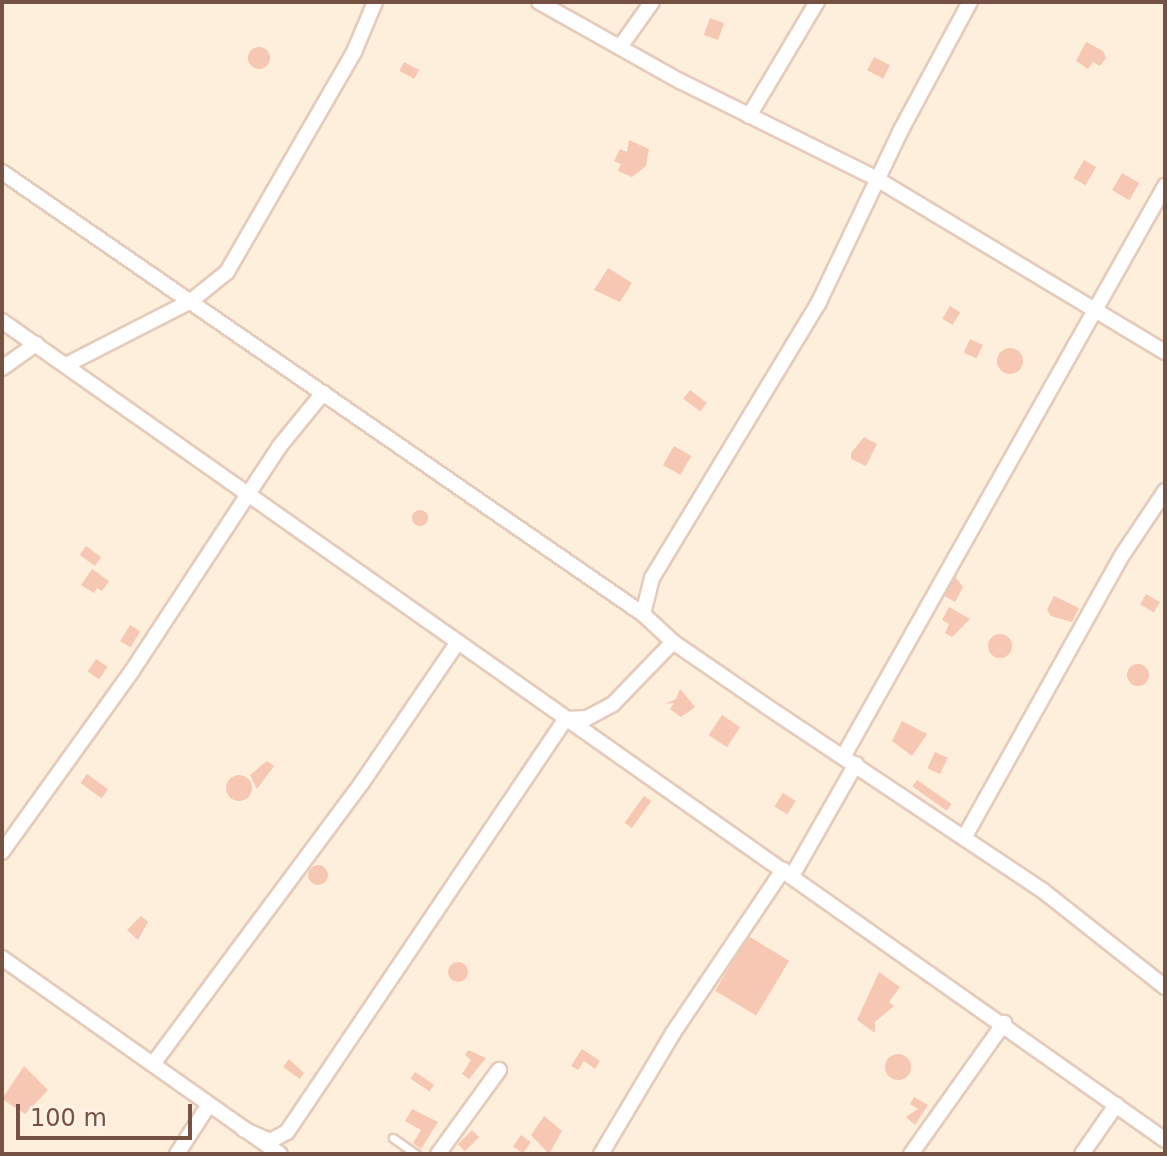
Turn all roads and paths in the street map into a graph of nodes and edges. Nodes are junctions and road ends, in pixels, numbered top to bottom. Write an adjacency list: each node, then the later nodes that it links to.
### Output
1 (375, 2): 11 (street)
2 (539, 2): 6 (street)
3 (652, 2): 6 (street)
4 (817, 2): 7 (street)
5 (970, 2): 9 (street)
6 (620, 47): 7 (street)
7 (749, 116): 9 (street)
8 (2, 172): 11 (street)
9 (877, 179): 12 (street); 21 (street)
10 (1165, 186): 12 (street)
11 (191, 301): 16 (street); 18 (street)
12 (1096, 315): 15 (street); 25 (street)
13 (2, 321): 14 (street)
14 (36, 344): 16 (street); 17 (street)
15 (1165, 352)
16 (66, 365): 20 (street)
17 (2, 368)
18 (323, 393): 20 (street); 21 (street)
19 (1165, 491): 26 (street)
20 (247, 493): 22 (street); 27 (street)
21 (643, 614): 23 (street)
22 (458, 642): 24 (street); 33 (street)
23 (673, 642): 24 (street); 25 (street)
24 (566, 719): 28 (street); 37 (street)
25 (850, 760): 26 (street); 28 (street)
26 (964, 838): 31 (street)
27 (2, 852)
28 (788, 873): 32 (street); 44 (street)
29 (7, 961): 30 (street); 33 (street)
30 (2, 977)
31 (1165, 987)
32 (1004, 1023): 35 (street); 45 (street)
33 (153, 1064): 36 (street)
34 (499, 1070): 43 (street)
35 (1116, 1105): 39 (street); 46 (street)
36 (208, 1106): 37 (street); 40 (street)
37 (243, 1129): 41 (street)
38 (393, 1138): 42 (lane)
39 (1165, 1140)
40 (177, 1154)
41 (280, 1154)
42 (416, 1154)
43 (438, 1154)
44 (601, 1154)
45 (911, 1154)
46 (1082, 1154)

